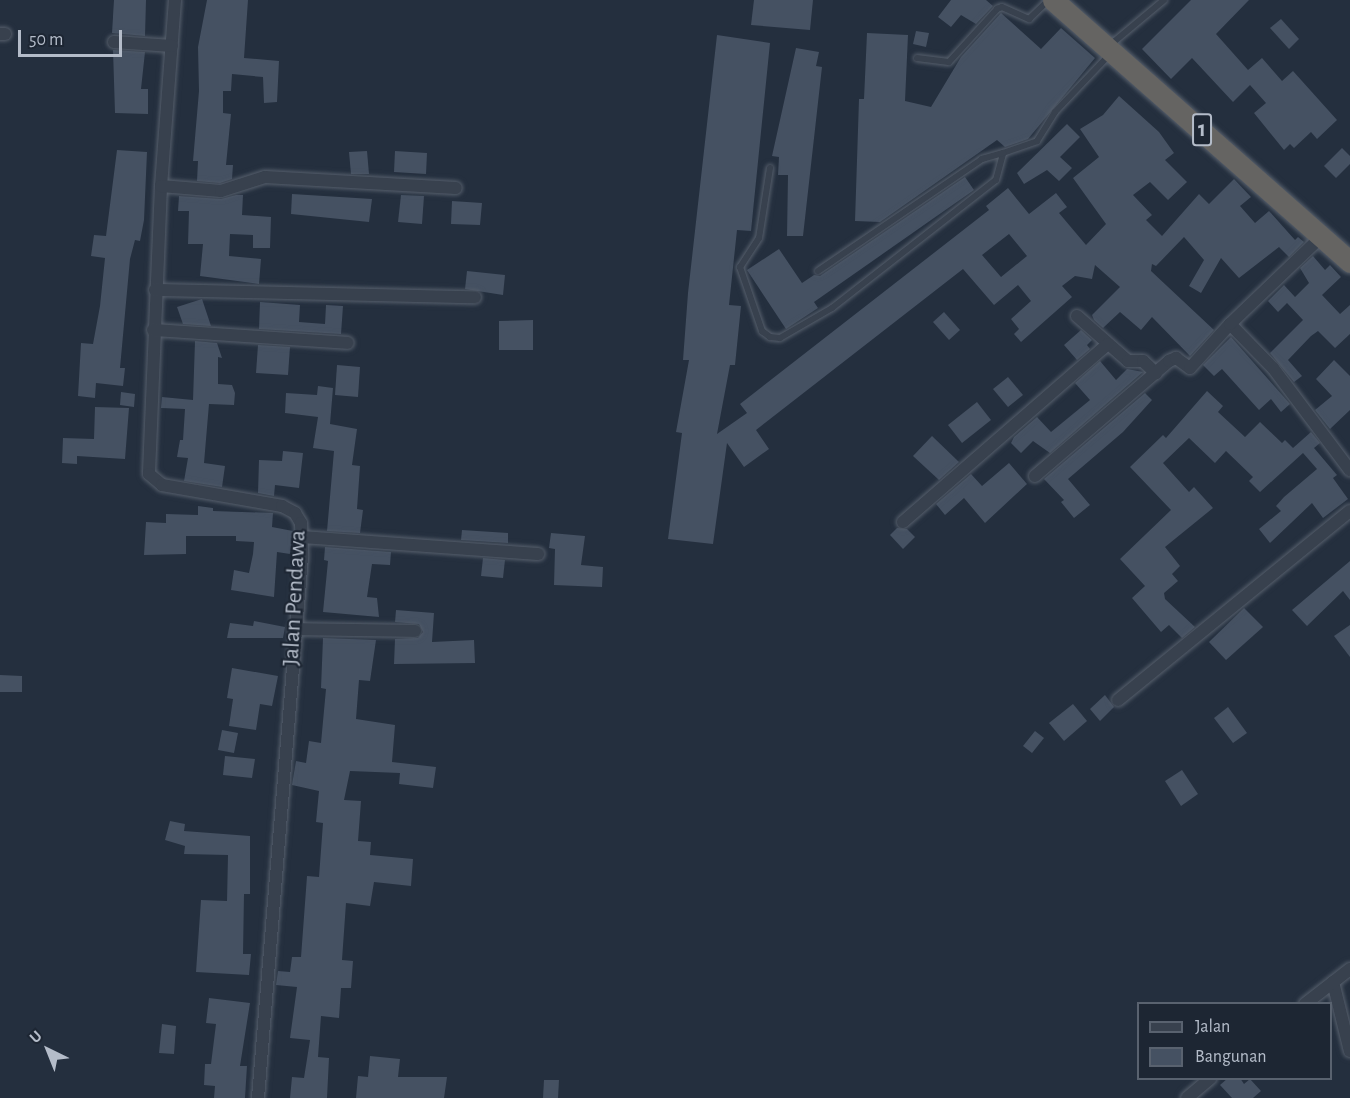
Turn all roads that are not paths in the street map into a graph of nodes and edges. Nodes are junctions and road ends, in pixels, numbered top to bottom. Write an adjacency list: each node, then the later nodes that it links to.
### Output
1 (175, 0): 5 (street, Jalan Pendawa)
2 (1051, 0): 6 (highway, 1); 7 (lane)
3 (1164, 0): 6 (lane)
4 (114, 42): 5 (street)
5 (172, 46): 10 (street, Jalan Pendawa)
6 (1110, 49): 8 (lane); 12 (highway, 1)
7 (917, 58)
8 (1003, 153): 9 (lane); 14 (lane)
9 (770, 168)
10 (161, 186): 11 (street); 15 (street, Jalan Pendawa)
11 (456, 188)
12 (1321, 237): 13 (highway, 1); 18 (street)
13 (1350, 262)
14 (818, 271)
15 (156, 290): 16 (street); 19 (street, Jalan Pendawa)
16 (476, 297)
17 (1077, 316): 21 (street)
18 (1230, 324): 22 (street); 23 (street)
19 (153, 330): 20 (street); 27 (street, Jalan Pendawa)
20 (348, 343)
21 (1108, 344): 22 (street); 26 (street)
22 (1156, 373): 24 (street)
23 (1350, 470)
24 (1035, 476)
25 (1350, 511): 31 (street)
26 (903, 522)
27 (301, 537): 28 (street); 29 (street, Jalan Pendawa)
28 (538, 554)
29 (294, 629): 30 (street); 37 (street, Jalan Pendawa)
30 (415, 631)
31 (1118, 700)
32 (1350, 969): 33 (street)
33 (1334, 982): 34 (street); 35 (street)
34 (1308, 1002)
35 (1350, 1051)
36 (1209, 1080): 38 (street)
37 (258, 1098)
38 (1187, 1098)

